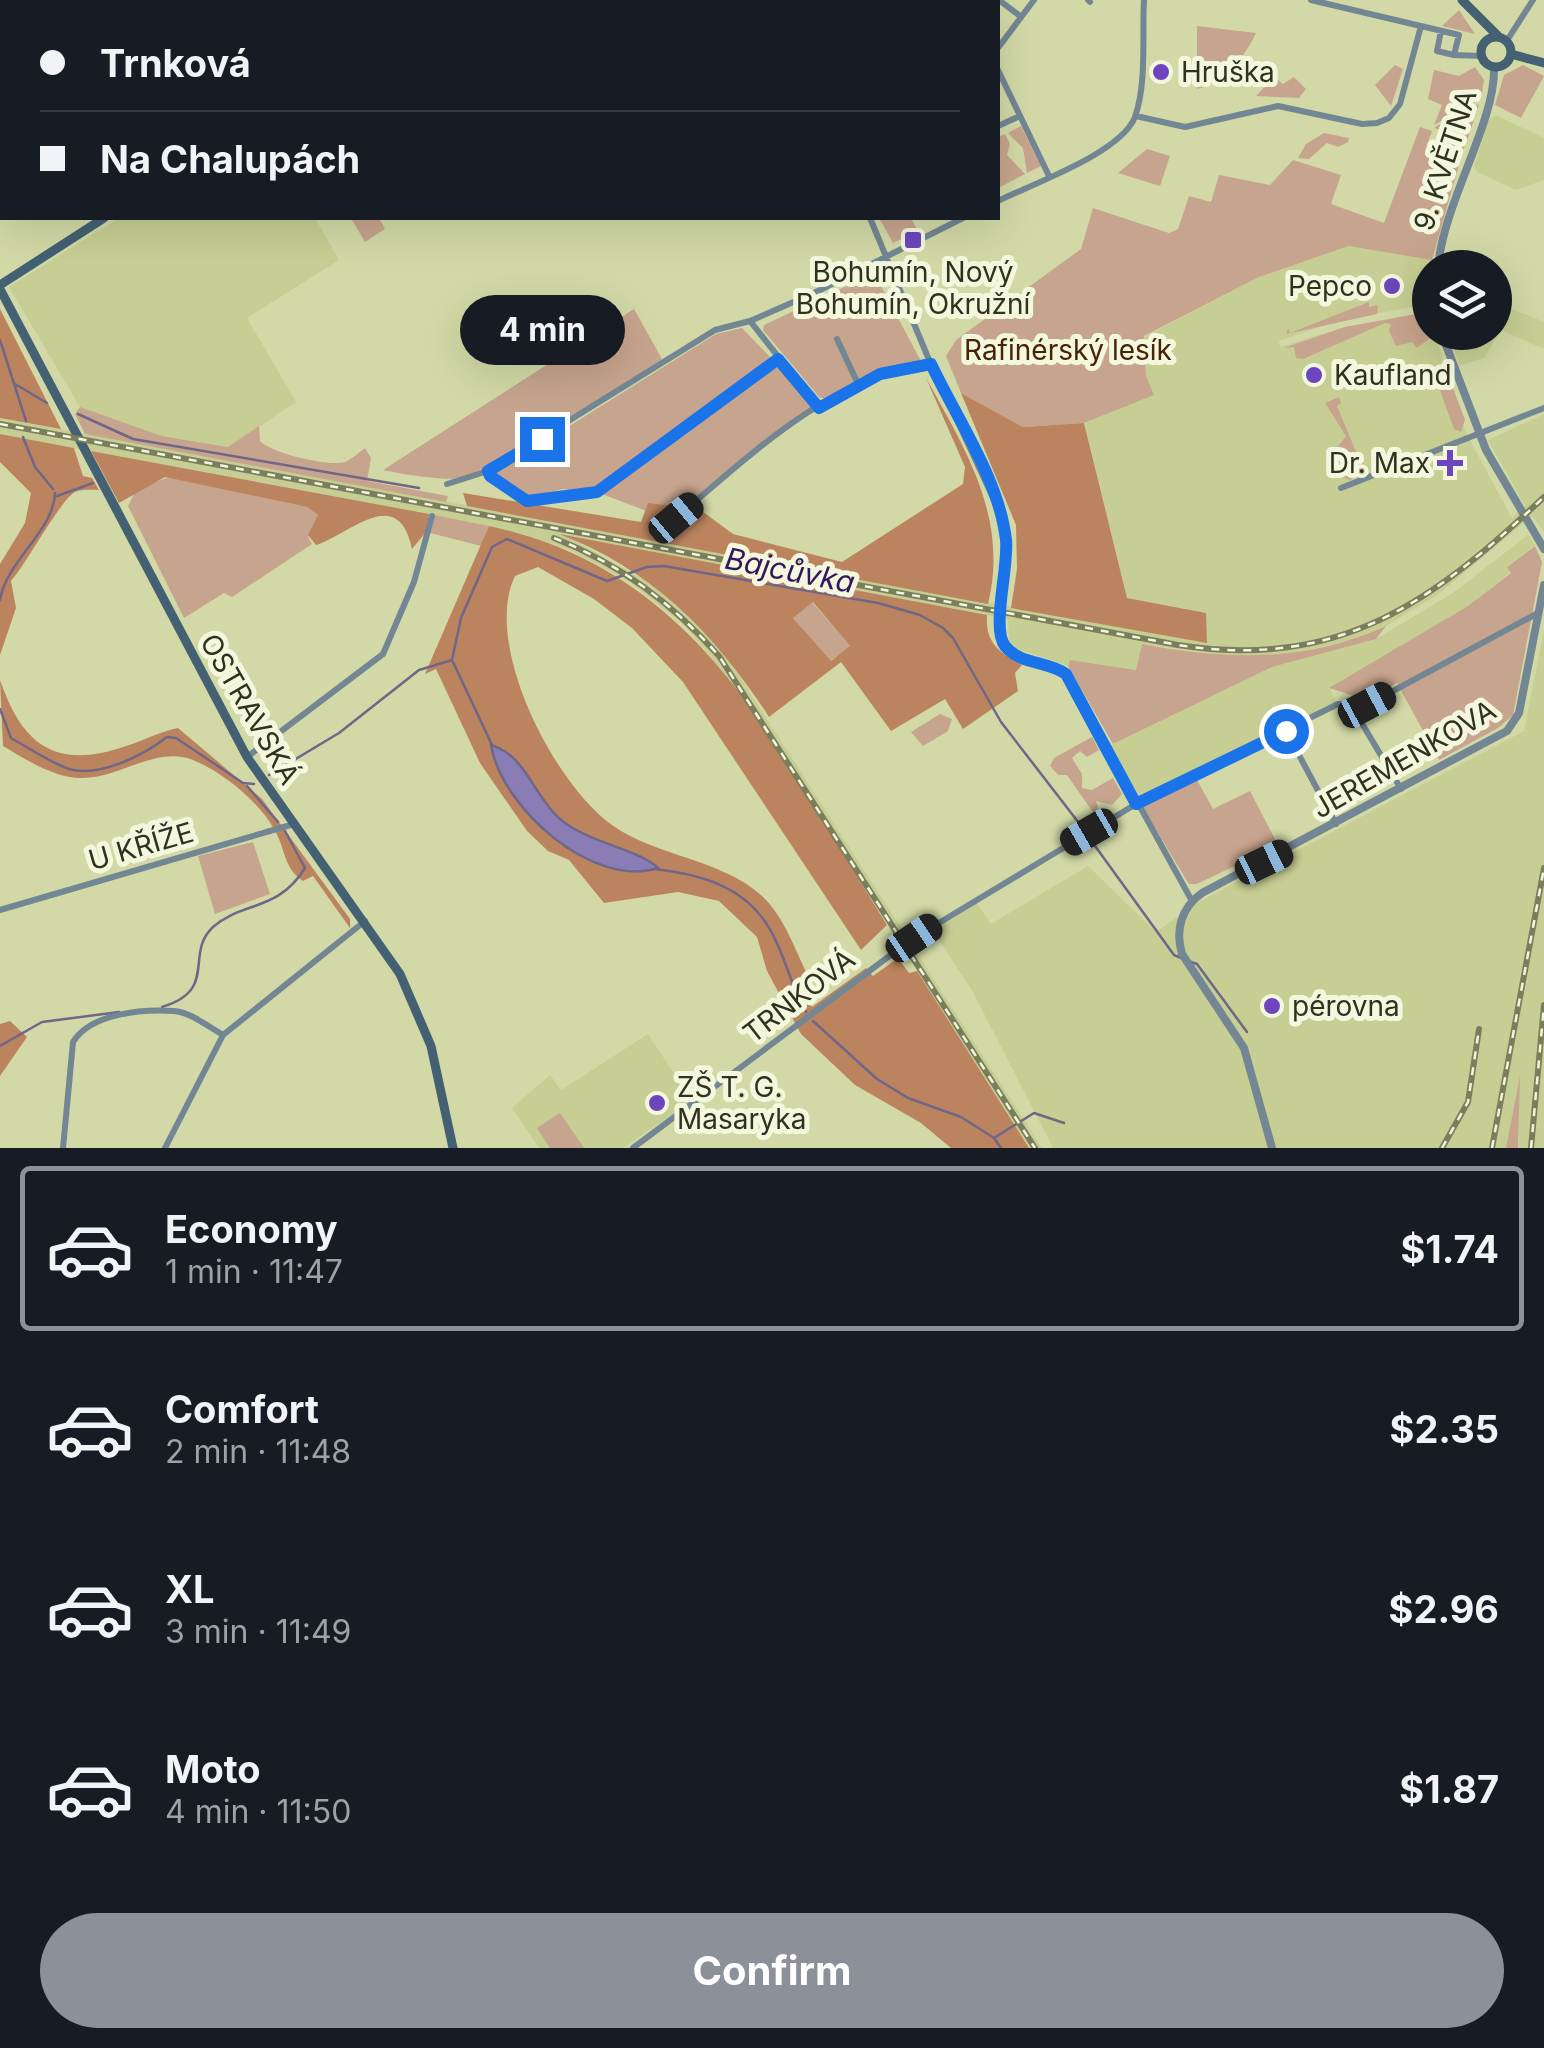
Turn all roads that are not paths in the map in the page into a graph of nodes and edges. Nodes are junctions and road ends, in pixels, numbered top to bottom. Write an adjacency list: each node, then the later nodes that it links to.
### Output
1 (1034, 0): 8 (street)
2 (1144, 0): 21 (street)
3 (1311, 0): 9 (street)
4 (1462, 0): 7 (main road)
5 (1533, 0): 11 (street)
6 (1000, 1): 8 (street)
7 (1474, 14): 11 (main road); 12 (main road)
8 (1020, 16): 13 (street)
9 (1421, 26): 10 (street); 21 (street)
10 (1441, 31): 15 (street); 15 (street)
11 (1503, 40): 12 (main road); 14 (main road)
12 (1485, 42): 16 (main road)
13 (1000, 45)
14 (1510, 54): 17 (main road); 18 (main road)
15 (1454, 55): 16 (street)
16 (1482, 56): 18 (main road)
17 (1544, 63)
18 (1494, 67): 28 (street, 9. KVĚTNA)
19 (1000, 74): 20 (street)
20 (1020, 116): 22 (street); 23 (street)
21 (1136, 116): 23 (street)
22 (1000, 125)
23 (1049, 176): 24 (street)
24 (1000, 200)
25 (101, 220): 30 (main road)
26 (871, 220): 29 (street)
27 (959, 220): 29 (street)
28 (1441, 250)
29 (884, 257): 31 (street); 35 (street)
30 (0, 287): 50 (main road, OSTRAVSKÁ)
31 (750, 322): 34 (street); 40 (street)
32 (837, 339): 36 (street)
33 (1448, 350): 39 (street)
34 (778, 359): 37 (street); 40 (street)
35 (931, 364): 36 (street); 52 (street)
36 (859, 386): 37 (street)
37 (819, 408): 44 (street)
38 (1544, 408): 39 (street)
39 (1479, 435): 42 (street); 45 (street)
40 (488, 471): 41 (street)
41 (447, 484)
42 (1341, 488)
43 (432, 516): 50 (street)
44 (676, 518)
45 (1542, 546)
46 (1544, 585): 47 (street, JEREMENKOVA)
47 (1538, 614): 48 (street); 51 (street, JEREMENKOVA)
48 (1351, 704): 49 (street); 51 (street)
49 (1286, 731): 52 (street); 54 (street)
50 (247, 757): 53 (main road, OSTRAVSKÁ)
51 (1401, 790): 54 (street, JEREMENKOVA)
52 (1136, 804): 55 (street); 58 (street)
53 (294, 824): 56 (street, U KŘÍŽE); 57 (main road, OSTRAVSKÁ)
54 (1336, 825): 55 (street, JEREMENKOVA)
55 (1192, 901): 65 (street)
56 (0, 910)
57 (365, 920): 60 (street); 63 (main road, OSTRAVSKÁ)
58 (914, 938)
59 (896, 950): 64 (street, TRNKOVÁ)
60 (223, 1035): 61 (street); 62 (street)
61 (63, 1148)
62 (166, 1148)
63 (452, 1148)
64 (633, 1148)
65 (1272, 1148)

